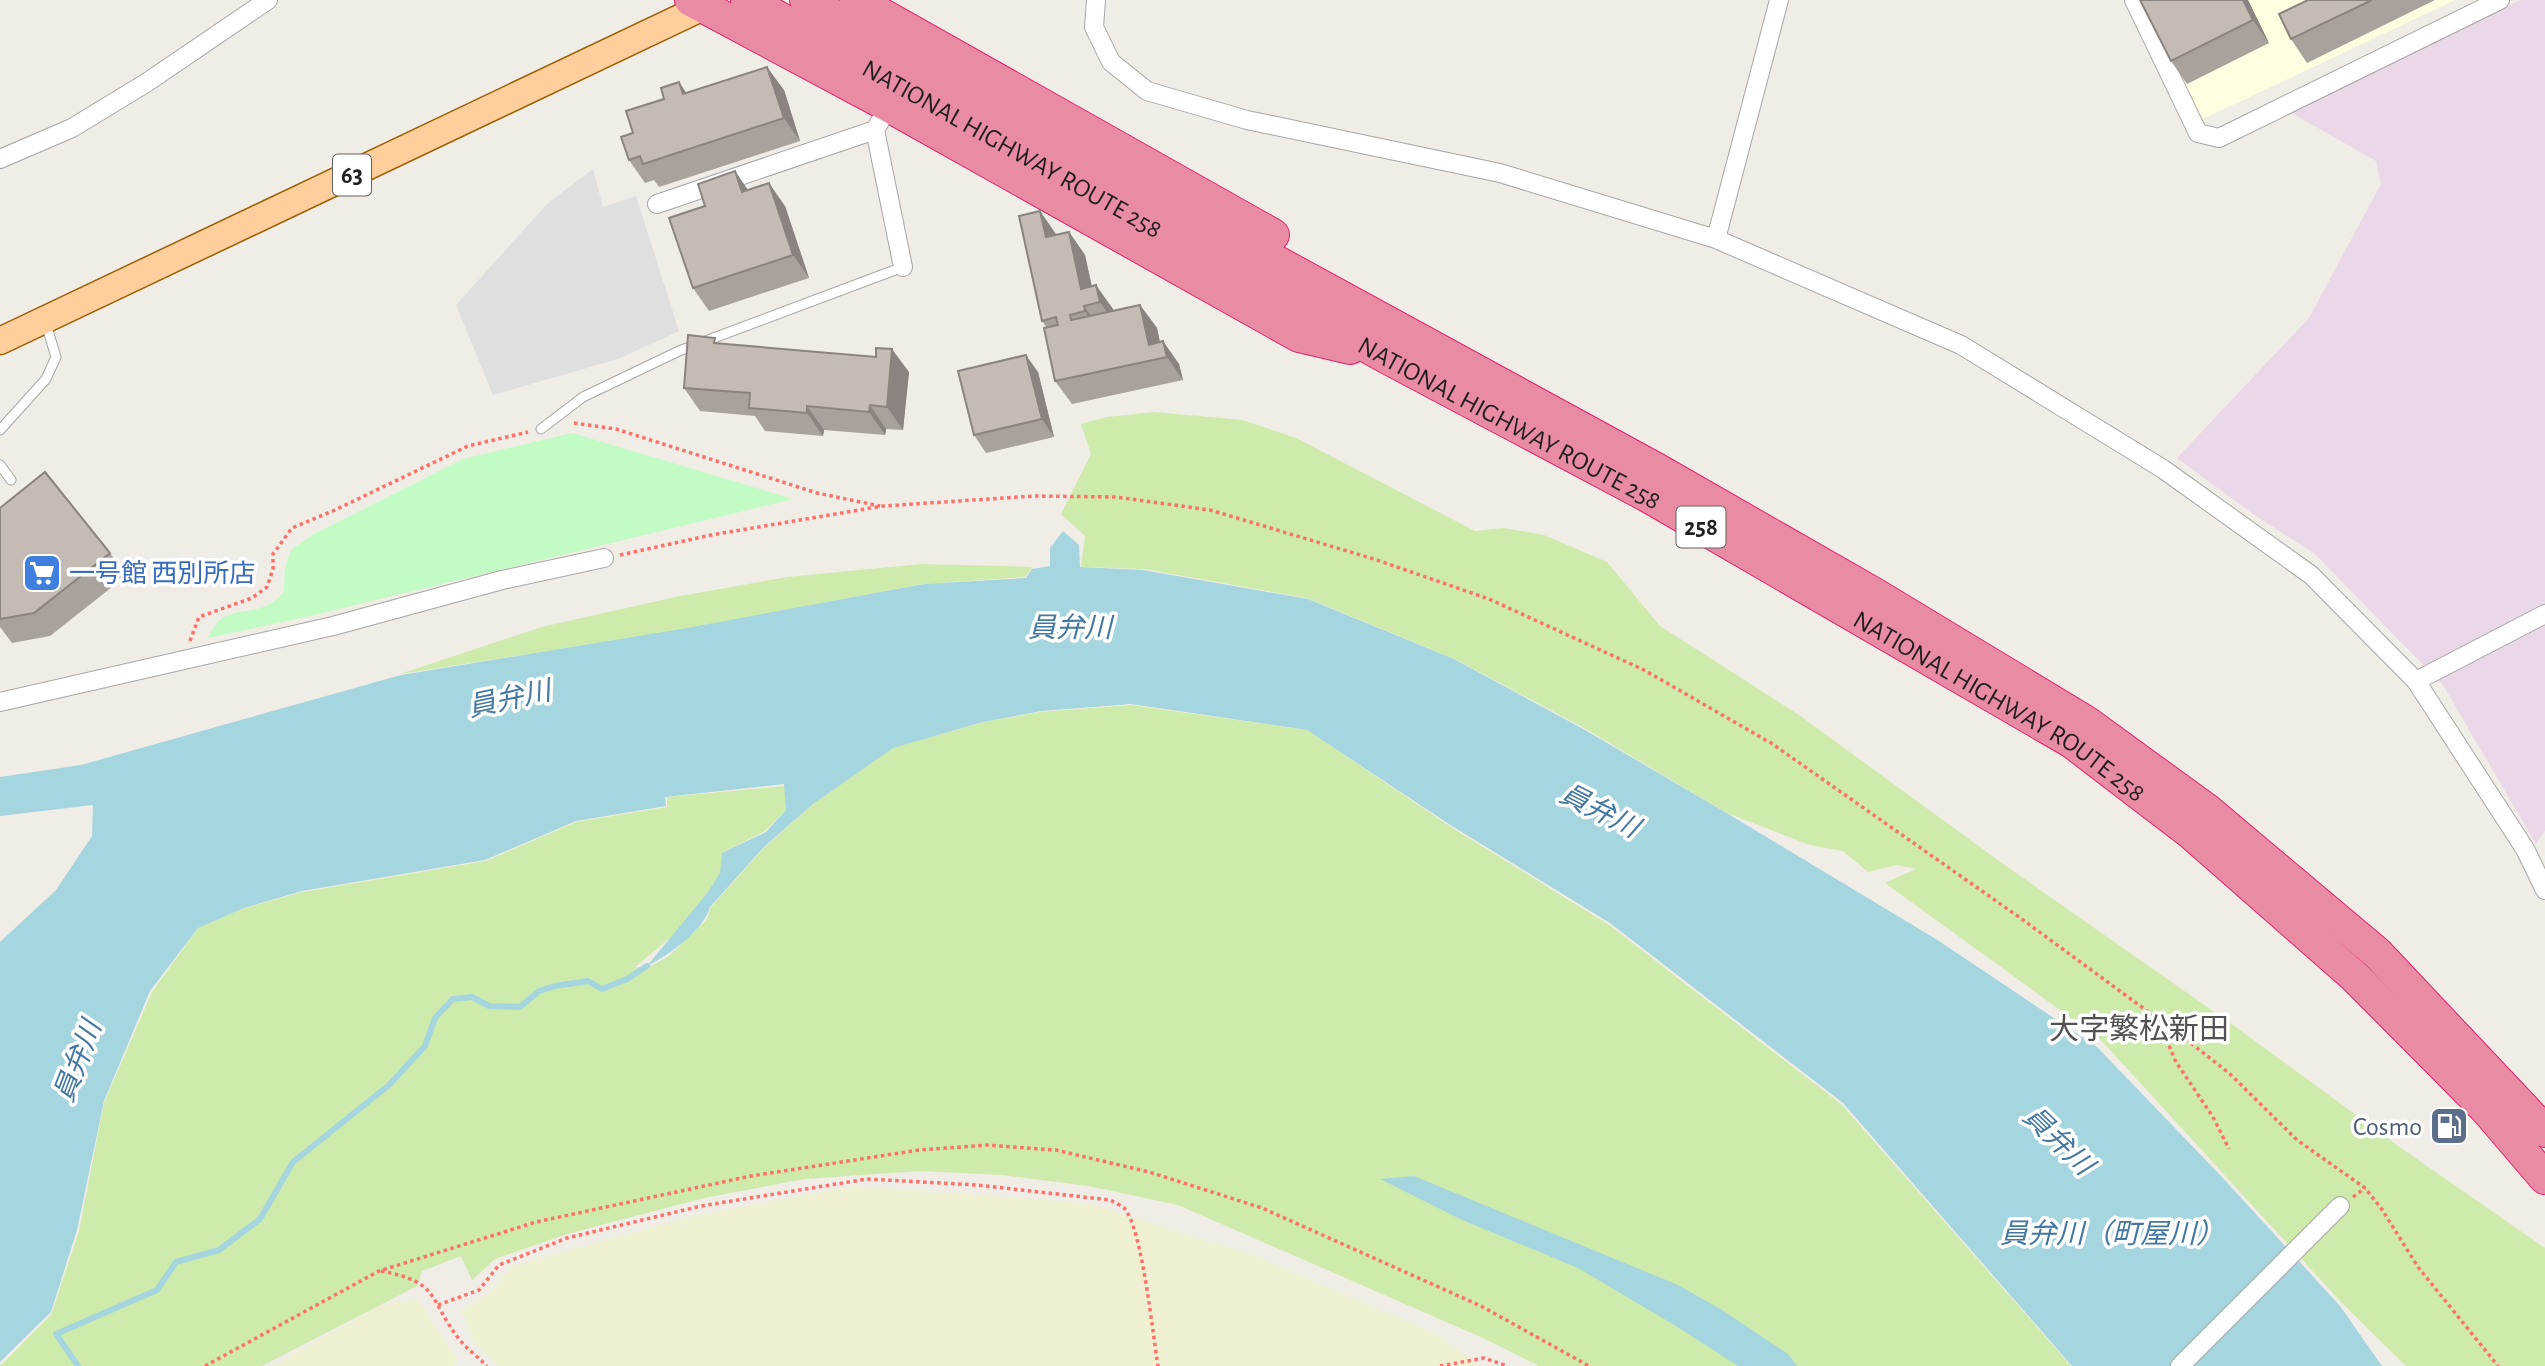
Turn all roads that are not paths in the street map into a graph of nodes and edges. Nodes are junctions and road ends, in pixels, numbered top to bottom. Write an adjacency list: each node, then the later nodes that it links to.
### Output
1 (268, 0): 11 (street)
2 (806, 0): 18 (highway, NATIONAL HIGHWAY ROUTE 258 / 258)
3 (856, 0): 18 (highway)
4 (1096, 0): 13 (street)
5 (1779, 0): 13 (street)
6 (2134, 0): 7 (street)
7 (2501, 0)
8 (699, 2): 10 (highway); 15 (main road, 63)
9 (754, 4): 17 (highway, NATIONAL HIGHWAY ROUTE 258 / 258)
10 (882, 118): 12 (street); 14 (street); 17 (highway)
11 (0, 159)
12 (657, 204)
13 (1716, 239): 25 (street)
14 (903, 267): 19 (lane)
15 (45, 321): 16 (main road, 63); 20 (lane)
16 (0, 341)
17 (1386, 356): 29 (highway, NATIONAL HIGHWAY ROUTE 258 / 258)
18 (1509, 388): 28 (highway, NATIONAL HIGHWAY ROUTE 258 / 258)
19 (541, 429)
20 (0, 430)
21 (0, 464): 22 (lane)
22 (12, 480)
23 (604, 558): 26 (street)
24 (2545, 614): 25 (street)
25 (2416, 681): 27 (street)
26 (0, 702)
27 (2545, 890)
28 (2545, 1131)
29 (2545, 1178)
30 (2340, 1206): 31 (street)
31 (2180, 1366)

